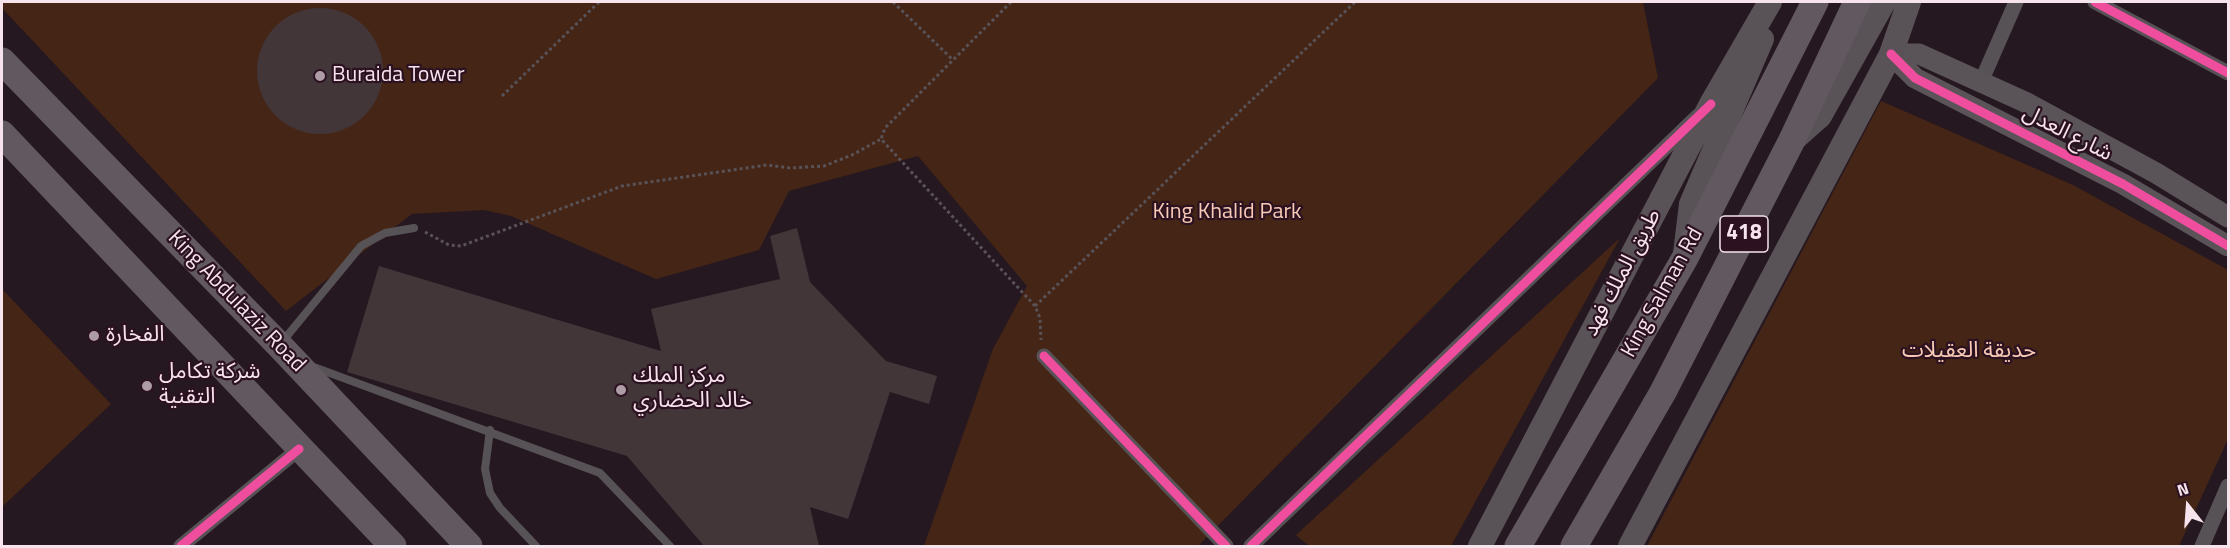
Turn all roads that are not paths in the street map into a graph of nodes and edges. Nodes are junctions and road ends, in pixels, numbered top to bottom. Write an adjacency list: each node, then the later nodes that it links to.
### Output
1 (1770, 2): 12 (main road, طريق الملك فهد); 18 (main road)
2 (1815, 2): 18 (highway, King Salman Rd / 418)
3 (1857, 2): 14 (highway, King Salman Rd / 418)
4 (1884, 2): 14 (main road)
5 (1909, 2): 8 (main road)
6 (2016, 2): 11 (street)
7 (2095, 2): 10 (street)
8 (1891, 54): 11 (street); 17 (street, شارع العدل); 34 (main road)
9 (2, 61): 19 (highway, King Abdulaziz Road)
10 (2229, 73)
11 (1981, 82): 15 (street)
12 (1711, 104): 30 (street); 31 (main road, طريق الملك فهد)
13 (2, 134): 22 (highway)
14 (1791, 142): 33 (highway, King Salman Rd / 418)
15 (2229, 216)
16 (414, 228): 19 (lane)
17 (2229, 246)
18 (1685, 258): 32 (highway, King Salman Rd / 418)
19 (285, 352): 21 (lane); 26 (highway, King Abdulaziz Road)
20 (1044, 356): 29 (street)
21 (490, 430): 27 (lane); 28 (lane)
22 (299, 449): 24 (street); 25 (highway)
23 (2229, 486): 35 (street)
24 (182, 546)
25 (393, 546)
26 (469, 546)
27 (536, 546)
28 (670, 546)
29 (1226, 546)
30 (1251, 546)
31 (1480, 546)
32 (1518, 546)
33 (1574, 546)
34 (1630, 546)
35 (2202, 546)

